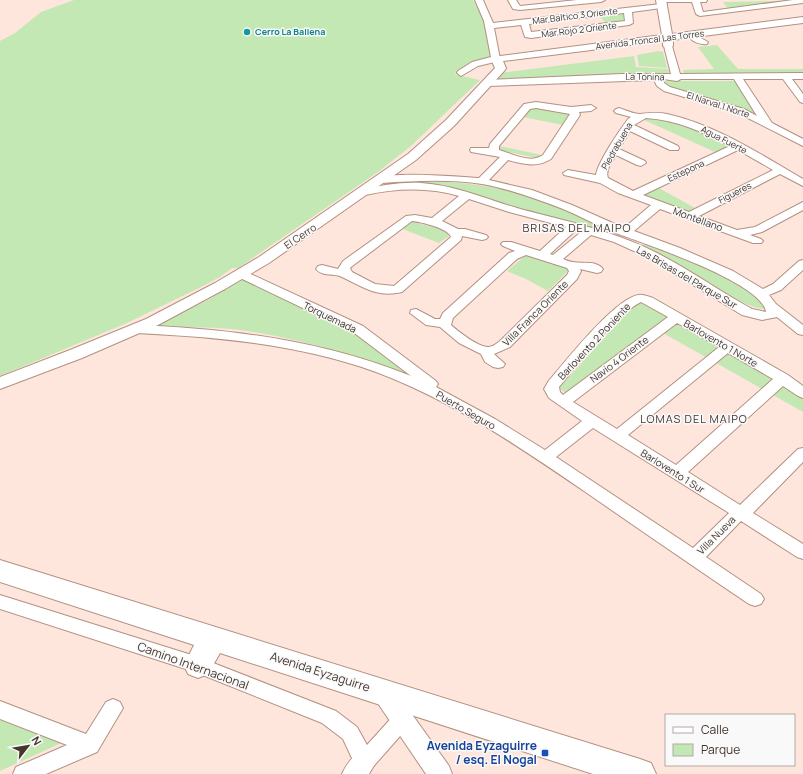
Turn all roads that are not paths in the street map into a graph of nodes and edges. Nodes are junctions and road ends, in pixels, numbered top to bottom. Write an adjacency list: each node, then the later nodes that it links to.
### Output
1 (479, 0): 13 (street)
2 (512, 0): 7 (street)
3 (601, 0): 7 (street)
4 (695, 0): 5 (street, Mar Baltico 3 Oriente); 6 (street); 8 (street, Mar Baltico 3 Oriente)
5 (703, 0)
6 (803, 1)
7 (564, 2)
8 (661, 2): 9 (street, Mar Baltico 3 Oriente); 17 (street)
9 (628, 10): 10 (street, Mar Baltico 3 Oriente); 14 (street, Mar Rojo 2 Oriente)
10 (579, 16): 12 (street, Mar Baltico 3 Oriente); 14 (street)
11 (803, 20): 16 (street, Avenida Troncal Las Torres)
12 (524, 22): 13 (street, Mar Baltico 3 Oriente); 14 (street, Mar Rojo 2 Oriente)
13 (489, 26): 18 (street)
14 (592, 28)
15 (803, 29): 16 (street, Avenida Troncal Las Torres)
16 (701, 38): 17 (street, Avenida Troncal Las Torres)
17 (668, 42): 18 (street, Avenida Troncal Las Torres); 24 (street)
18 (499, 63): 19 (street); 25 (street, El Cerro)
19 (461, 73)
20 (803, 76): 23 (street, La Tonina)
21 (657, 77): 24 (street, La Tonina); 25 (street, La Tonina); 31 (street, El Narval 1 Norte)
22 (737, 77): 23 (street, La Tonina); 24 (street, La Tonina); 31 (street)
23 (786, 77): 26 (street)
24 (677, 78)
25 (487, 83): 45 (street, El Cerro)
26 (803, 100)
27 (591, 108): 28 (street)
28 (572, 110): 40 (street); 41 (street)
29 (619, 111): 30 (street, Agua Fuerte)
30 (638, 116): 32 (street, Piedrabuena); 36 (street, Agua Fuerte)
31 (768, 125): 33 (street, El Narval 1 Norte)
32 (628, 126): 37 (street); 39 (street, Piedrabuena)
33 (786, 134): 34 (street); 35 (street, El Narval 1 Norte)
34 (803, 134)
35 (803, 143)
36 (738, 146): 43 (street, Agua Fuerte); 50 (street, Estepona)
37 (674, 148)
38 (475, 150): 40 (street)
39 (613, 150): 42 (street); 46 (street, Piedrabuena)
40 (494, 152): 41 (street)
41 (511, 157): 47 (street)
42 (641, 163)
43 (780, 170): 48 (street, Agua Fuerte); 54 (street, Figueres)
44 (568, 173): 46 (street, Montellano)
45 (394, 176): 47 (street); 49 (street, El Cerro)
46 (604, 180): 50 (street, Montellano)
47 (487, 182): 58 (street)
48 (803, 183)
49 (365, 192): 51 (street, Las Brisas del Parque Sur); 72 (street, El Cerro)
50 (634, 195): 52 (street, Montellano)
51 (472, 197): 55 (street); 56 (street, Las Brisas del Parque Sur)
52 (654, 203): 54 (street, Montellano); 58 (street)
53 (803, 205): 60 (street)
54 (689, 216): 60 (street, Montellano)
55 (438, 224): 59 (street); 71 (street)
56 (574, 226): 57 (street, Las Brisas del Parque Sur); 65 (street)
57 (588, 230): 66 (street); 77 (street, Las Brisas del Parque Sur)
58 (621, 231): 73 (street)
59 (456, 233): 61 (street); 71 (street)
60 (737, 233): 62 (street, Montellano)
61 (482, 237)
62 (756, 241)
63 (507, 244): 64 (street)
64 (525, 252): 65 (street); 79 (street)
65 (542, 255): 66 (street)
66 (556, 259): 67 (street)
67 (572, 266): 69 (street); 84 (street, Villa Franca Oriente)
68 (322, 268): 71 (street)
69 (597, 269)
70 (801, 269): 73 (street)
71 (345, 273)
72 (242, 274): 80 (street, El Cerro); 90 (street, Torquemada)
73 (762, 294): 75 (street)
74 (637, 298): 78 (street, Barlovento 1 Norte); 88 (street, Barlovento 2 Poniente)
75 (772, 307): 77 (street); 81 (street)
76 (416, 313): 79 (street)
77 (754, 314): 82 (street, Las Brisas del Parque Sur)
78 (676, 317): 83 (street, Barlovento 1 Norte); 91 (street, Navio 4 Oriente)
79 (444, 324): 84 (street)
80 (136, 329): 87 (street, El Cerro); 90 (street, Puerto Seguro)
81 (803, 331)
82 (803, 336)
83 (727, 347): 86 (street, Barlovento 1 Norte); 93 (street)
84 (486, 351): 85 (street)
85 (498, 364)
86 (783, 378): 89 (street, Barlovento 1 Norte); 96 (street)
87 (0, 383)
88 (553, 385): 91 (street, Barlovento 1 Sur)
89 (803, 393)
90 (450, 399): 95 (street, Puerto Seguro)
91 (563, 402): 92 (street, Barlovento 1 Sur)
92 (592, 421): 93 (street, Barlovento 1 Sur); 95 (street)
93 (617, 436): 96 (street, Barlovento 1 Sur)
94 (803, 453): 97 (street, Villa Nueva)
95 (546, 457): 99 (street, Puerto Seguro)
96 (676, 474): 97 (street, Barlovento 1 Sur)
97 (740, 513): 98 (street, Barlovento 1 Sur); 99 (street, Villa Nueva)
98 (803, 552)
99 (694, 558): 101 (street, Puerto Seguro)
100 (0, 571): 103 (main road, Avenida Eyzaguirre)
101 (755, 599)
102 (0, 602): 104 (street, Camino Internacional)
103 (213, 638): 104 (main road); 105 (main road, Avenida Eyzaguirre)
104 (198, 665): 110 (street, Camino Internacional)
105 (383, 692): 108 (street); 113 (main road, Avenida Eyzaguirre)
106 (113, 708): 109 (street)
107 (0, 710): 109 (street)
108 (402, 720): 110 (street); 112 (street)
109 (90, 745): 111 (street)
110 (359, 768)
111 (23, 774)
112 (440, 774)
113 (640, 774)

